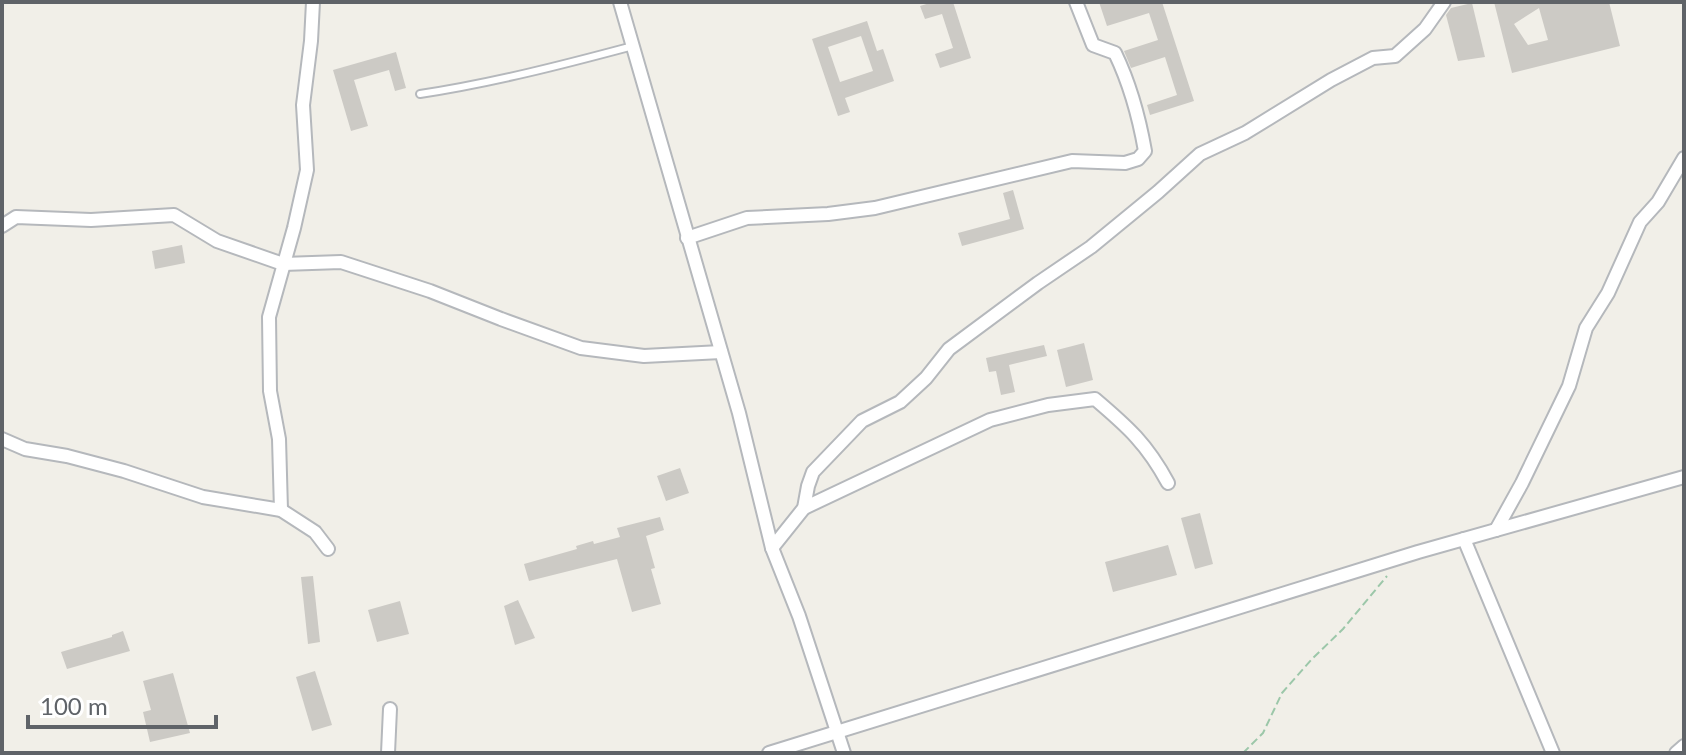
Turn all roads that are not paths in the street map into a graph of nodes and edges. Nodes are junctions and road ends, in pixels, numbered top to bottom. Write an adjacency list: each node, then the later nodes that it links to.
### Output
1 (313, 2): 10 (street)
2 (620, 2): 5 (street)
3 (1076, 2): 9 (street)
4 (1444, 2): 15 (street)
5 (633, 46): 6 (lane); 9 (street)
6 (420, 94)
7 (1684, 158): 17 (street)
8 (2, 226): 10 (street)
9 (687, 238): 11 (street)
10 (283, 264): 11 (street); 16 (street)
11 (721, 352): 19 (street)
12 (2, 439): 16 (street)
13 (1684, 477): 17 (street)
14 (1168, 483): 15 (street)
15 (804, 508): 19 (street)
16 (281, 510): 20 (street)
17 (1496, 530): 18 (street)
18 (1464, 539): 22 (street); 27 (street)
19 (772, 548): 22 (street)
20 (328, 549)
21 (390, 709): 24 (street)
22 (838, 732): 25 (street); 26 (street)
23 (1684, 746): 28 (street)
24 (388, 753)
25 (769, 753)
26 (844, 753)
27 (1553, 753)
28 (1676, 753)

